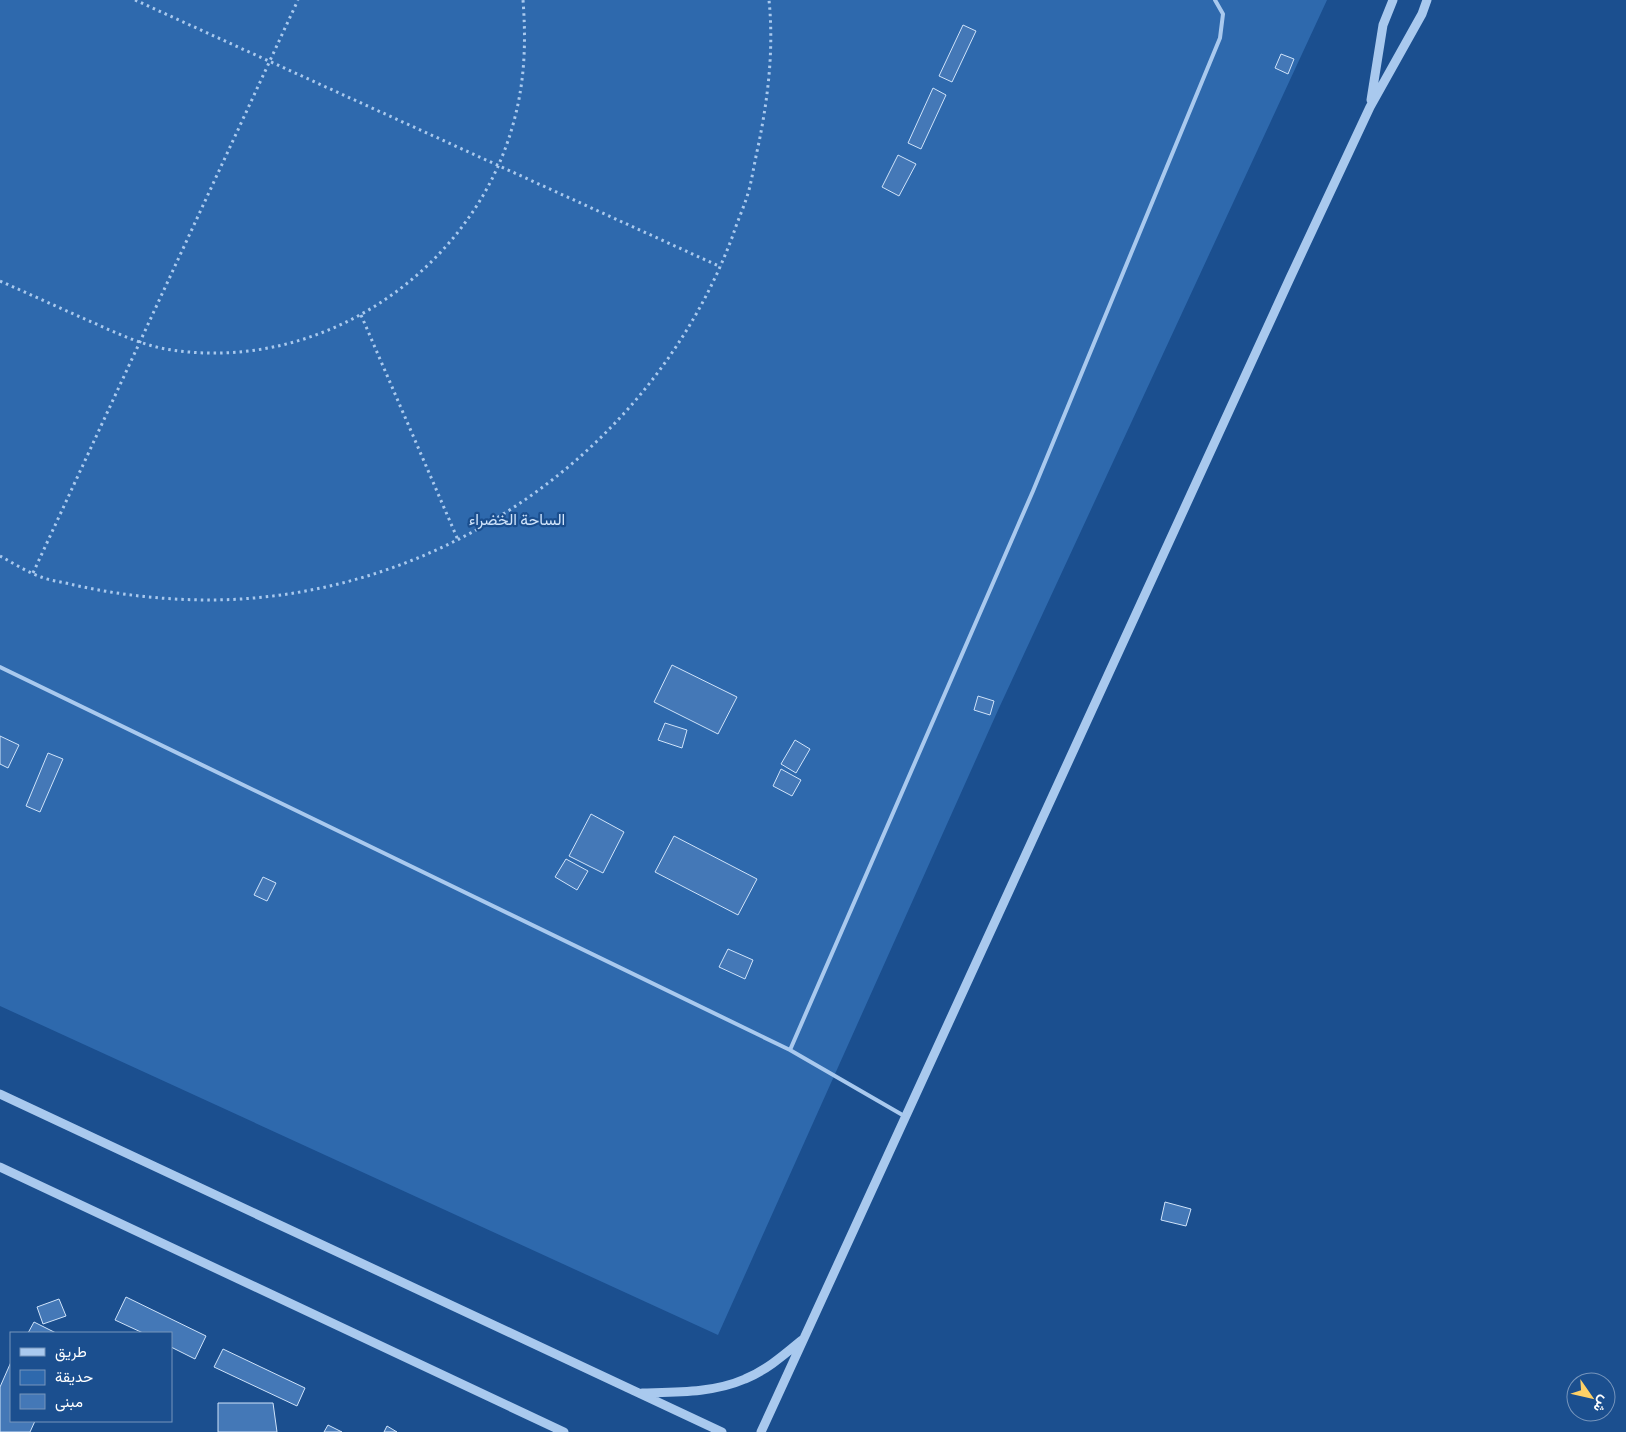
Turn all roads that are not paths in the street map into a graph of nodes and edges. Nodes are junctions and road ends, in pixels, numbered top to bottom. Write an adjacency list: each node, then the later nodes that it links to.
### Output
1 (1215, 0): 6 (lane)
2 (1393, 0): 4 (street)
3 (1428, 0): 4 (street)
4 (1370, 107): 8 (street)
5 (0, 667): 6 (lane)
6 (790, 1050): 8 (lane)
7 (0, 1094): 11 (street)
8 (906, 1117): 10 (street)
9 (0, 1167): 12 (street)
10 (805, 1338): 11 (street); 14 (street)
11 (639, 1393): 13 (street)
12 (564, 1432)
13 (722, 1432)
14 (761, 1432)

